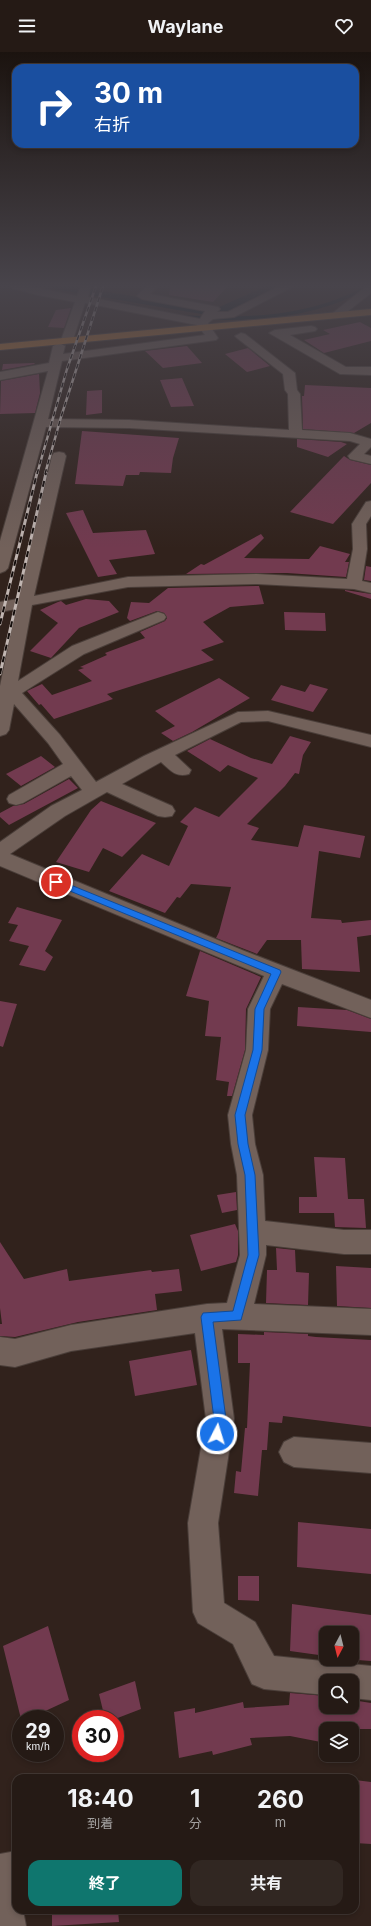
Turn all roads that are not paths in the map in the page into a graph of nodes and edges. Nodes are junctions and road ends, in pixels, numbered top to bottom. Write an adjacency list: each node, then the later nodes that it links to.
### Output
1 (53, 373): 3 (street)
2 (289, 373): 4 (street)
3 (40, 423): 4 (street); 8 (street)
4 (296, 433): 6 (street)
5 (59, 456): 12 (street)
6 (371, 460)
7 (371, 505): 10 (street)
8 (6, 524): 9 (street)
9 (0, 568)
10 (354, 584): 11 (street); 12 (street)
11 (371, 588)
12 (25, 601): 13 (street); 15 (street)
13 (0, 607)
14 (158, 617): 18 (street)
15 (0, 730)
16 (371, 741): 17 (street)
17 (163, 754): 19 (street); 20 (street)
18 (74, 766): 20 (street); 21 (street)
19 (182, 770)
20 (100, 788): 22 (street); 23 (street)
21 (16, 799)
22 (165, 811)
23 (0, 852)
24 (0, 858): 25 (street)
25 (276, 972): 26 (street); 27 (street)
26 (371, 1009)
27 (252, 1231): 28 (street); 29 (street)
28 (371, 1242)
29 (237, 1316): 30 (street); 31 (street)
30 (207, 1317): 32 (street); 35 (street)
31 (371, 1322)
32 (0, 1351)
33 (294, 1452): 34 (street)
34 (371, 1458)
35 (371, 1683)
36 (12, 1870): 37 (street)
37 (0, 1872)
38 (0, 1876): 39 (street)
39 (7, 1926)

